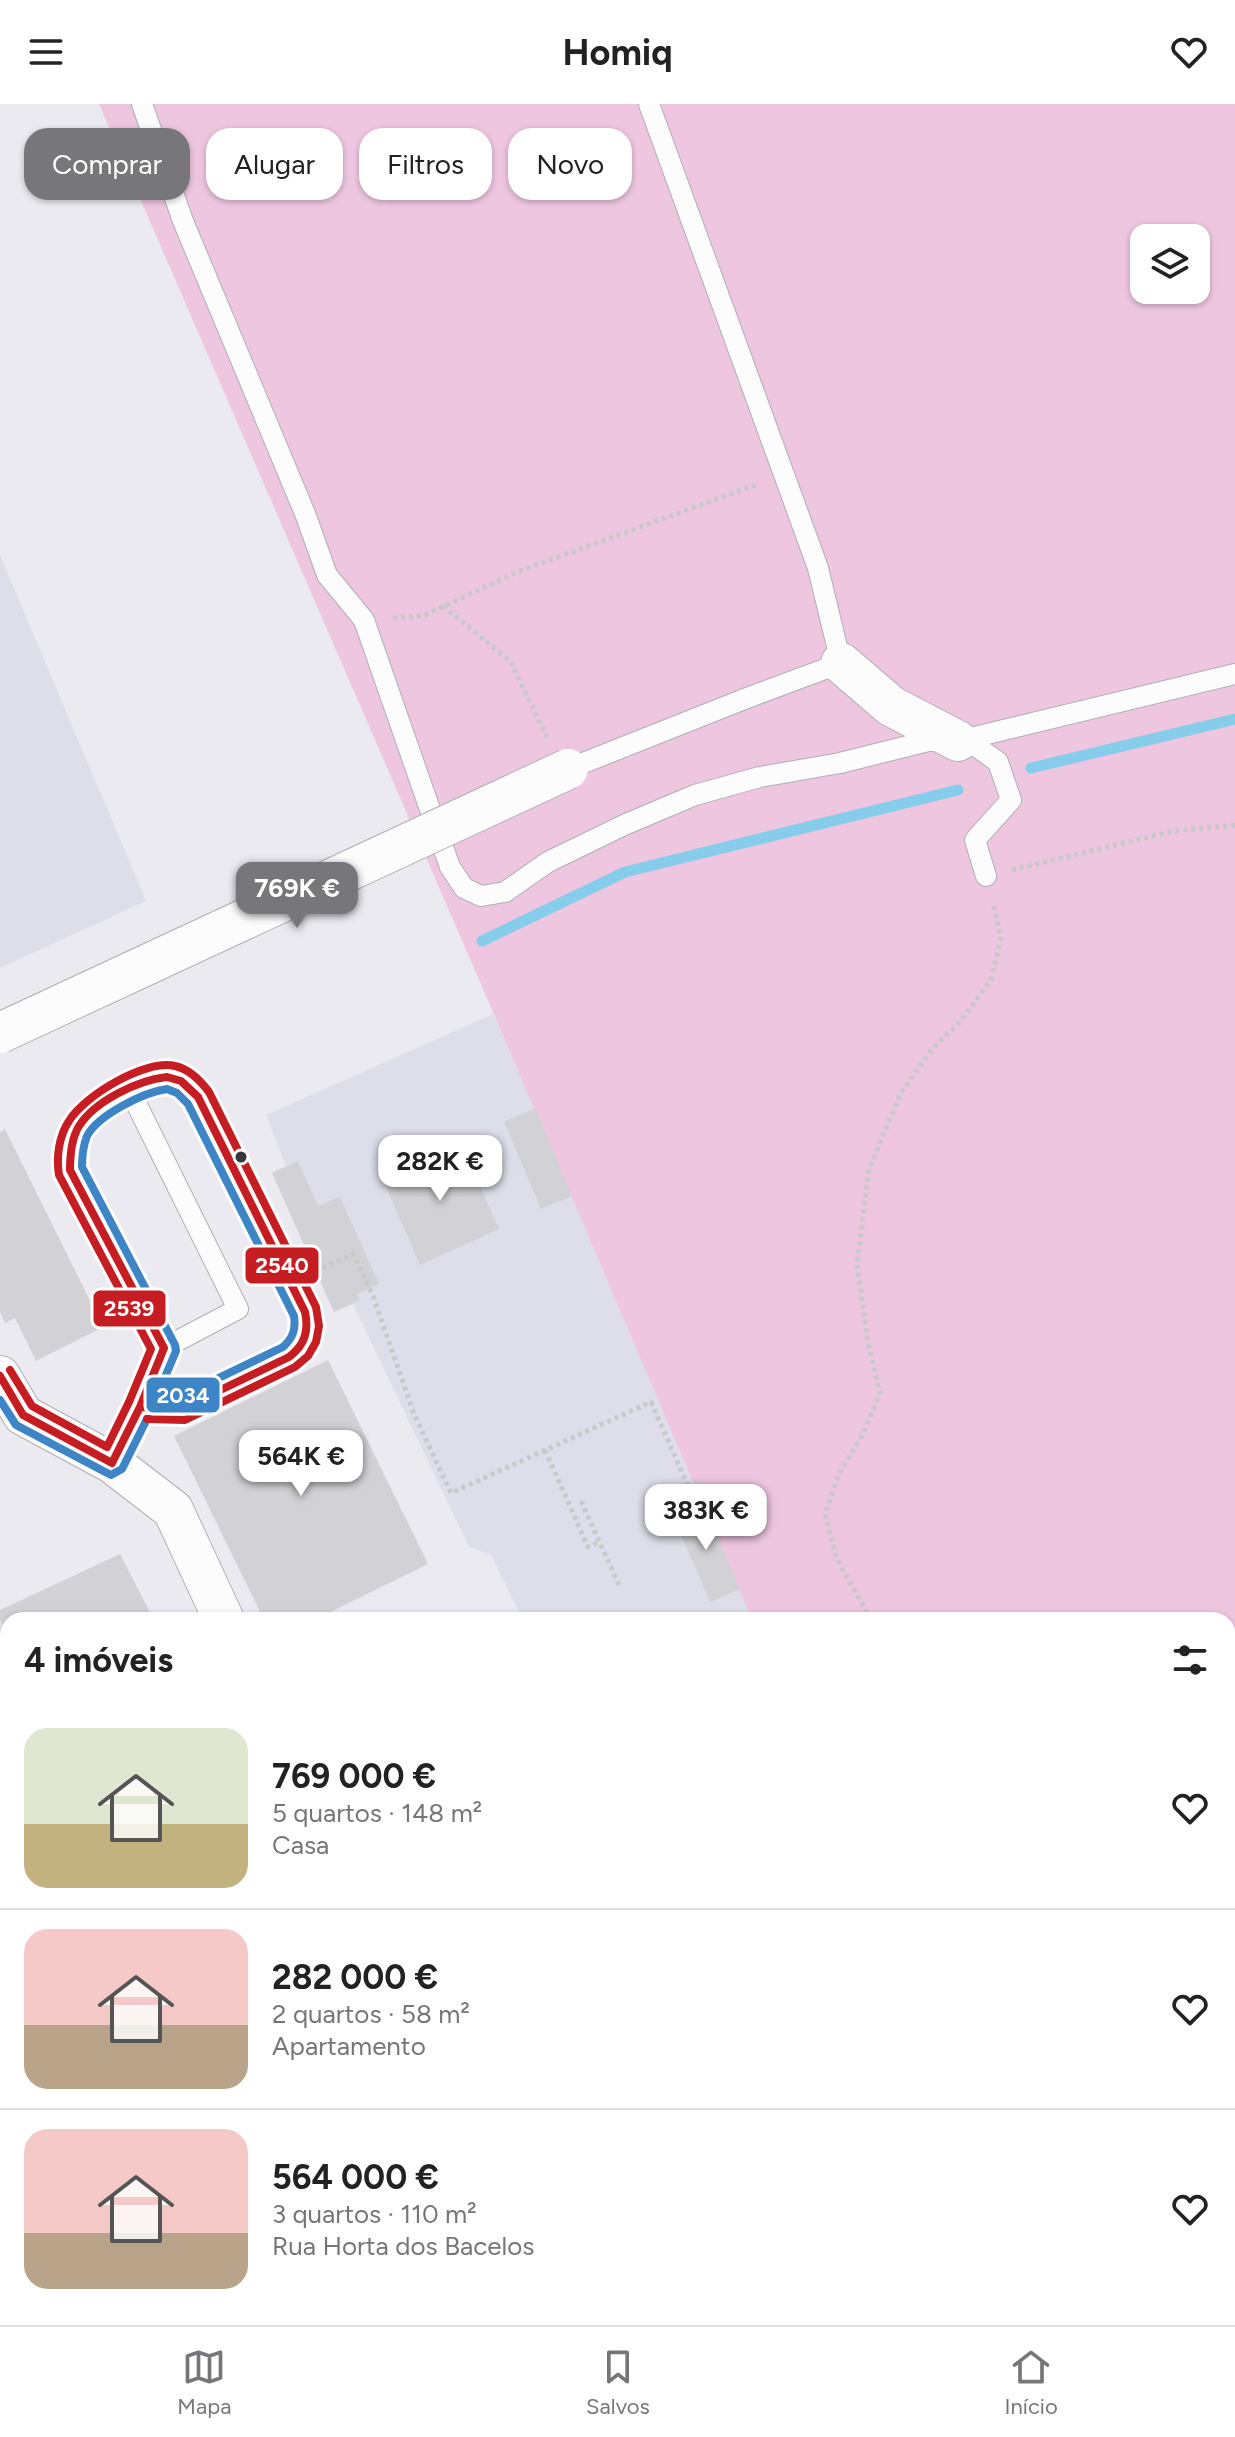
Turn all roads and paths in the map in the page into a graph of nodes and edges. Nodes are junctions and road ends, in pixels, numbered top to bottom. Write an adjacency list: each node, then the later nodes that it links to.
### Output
1 (142, 104): 5 (lane)
2 (649, 104): 3 (lane)
3 (784, 474): 4 (path); 6 (lane)
4 (443, 606): 5 (path); 8 (path)
5 (364, 620): 9 (lane)
6 (841, 663): 9 (street); 10 (lane)
7 (1235, 674): 9 (lane)
8 (545, 730)
9 (958, 741): 12 (lane)
10 (568, 769): 13 (street, bridge)
11 (1235, 825): 12 (path)
12 (986, 876): 26 (path)
13 (0, 1033)
14 (130, 1091): 15 (lane); 16 (lane); 16 (lane)
15 (289, 1283): 18 (lane); 19 (path)
16 (164, 1348): 18 (lane)
17 (0, 1376): 20 (street)
18 (140, 1407): 20 (lane)
19 (545, 1450): 21 (path); 23 (path)
20 (112, 1463): 25 (street)
21 (665, 1497)
22 (581, 1501): 23 (path)
23 (599, 1542): 24 (path)
24 (620, 1587)
25 (220, 1612)
26 (867, 1612)

